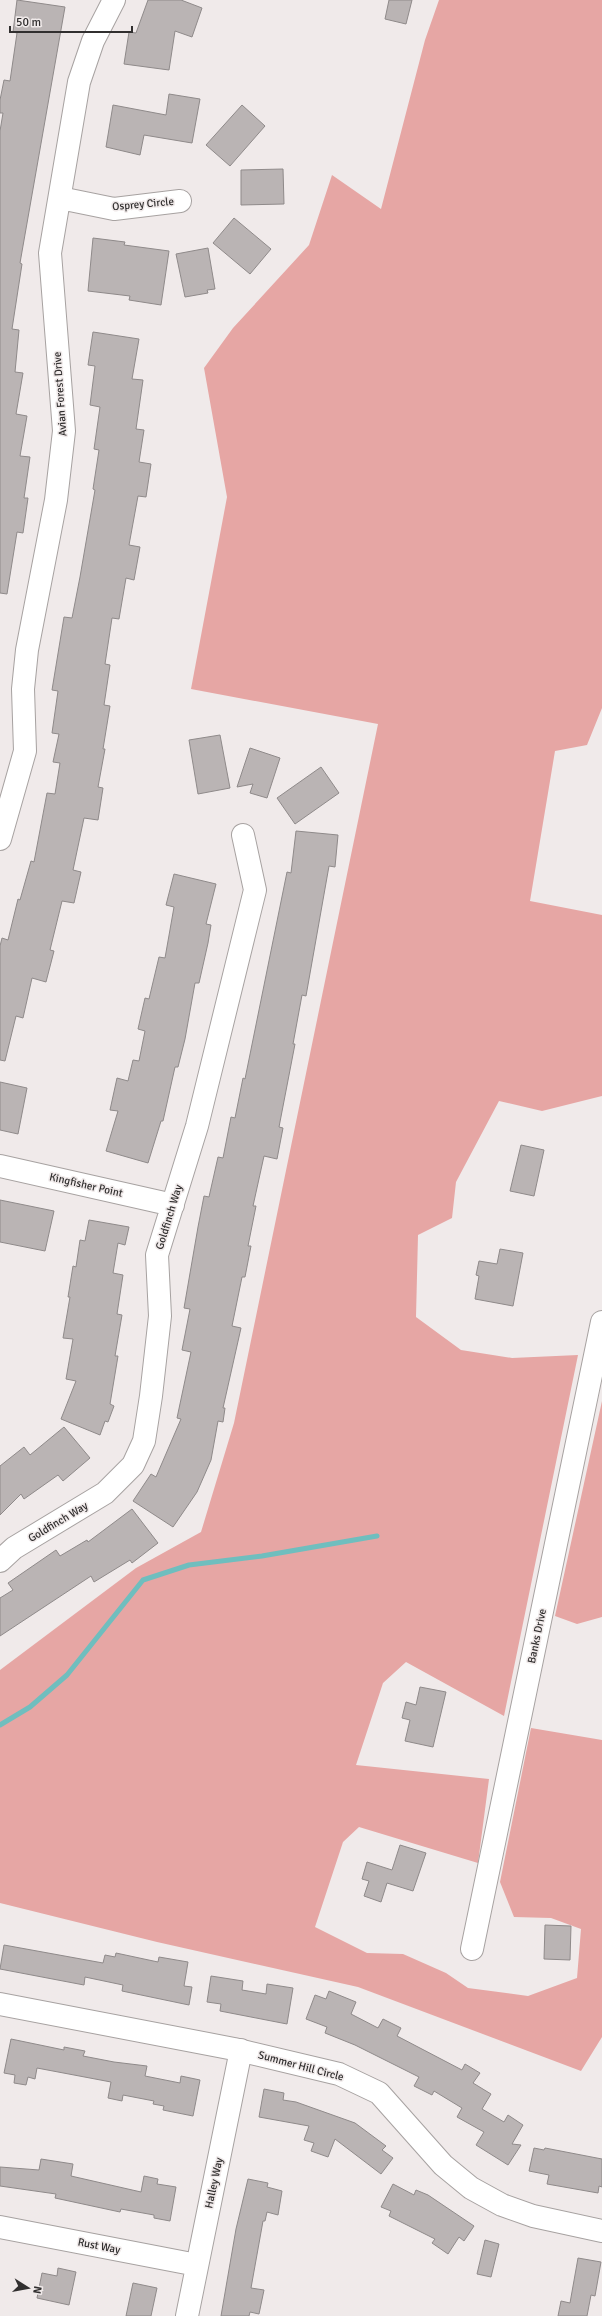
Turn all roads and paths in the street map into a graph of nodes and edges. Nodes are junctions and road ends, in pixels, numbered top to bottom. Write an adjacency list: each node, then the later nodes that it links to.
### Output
1 (114, 0): 2 (street, Avian Forest Drive)
2 (60, 198): 3 (street, Osprey Circle); 5 (street, Avian Forest Drive)
3 (180, 201)
4 (243, 835): 7 (street, Goldfinch Way)
5 (0, 838)
6 (0, 1166): 7 (street, Kingfisher Point)
7 (173, 1205): 9 (street, Goldfinch Way)
8 (602, 1322): 10 (street, Banks Drive)
9 (0, 1561)
10 (472, 1949)
11 (0, 2004): 12 (street, Summer Hill Circle)
12 (241, 2050): 14 (street, Summer Hill Circle); 15 (street, Halley Way)
13 (0, 2228): 15 (street, Rust Way)
14 (602, 2231)
15 (197, 2265): 16 (street, Halley Way)
16 (187, 2316)

